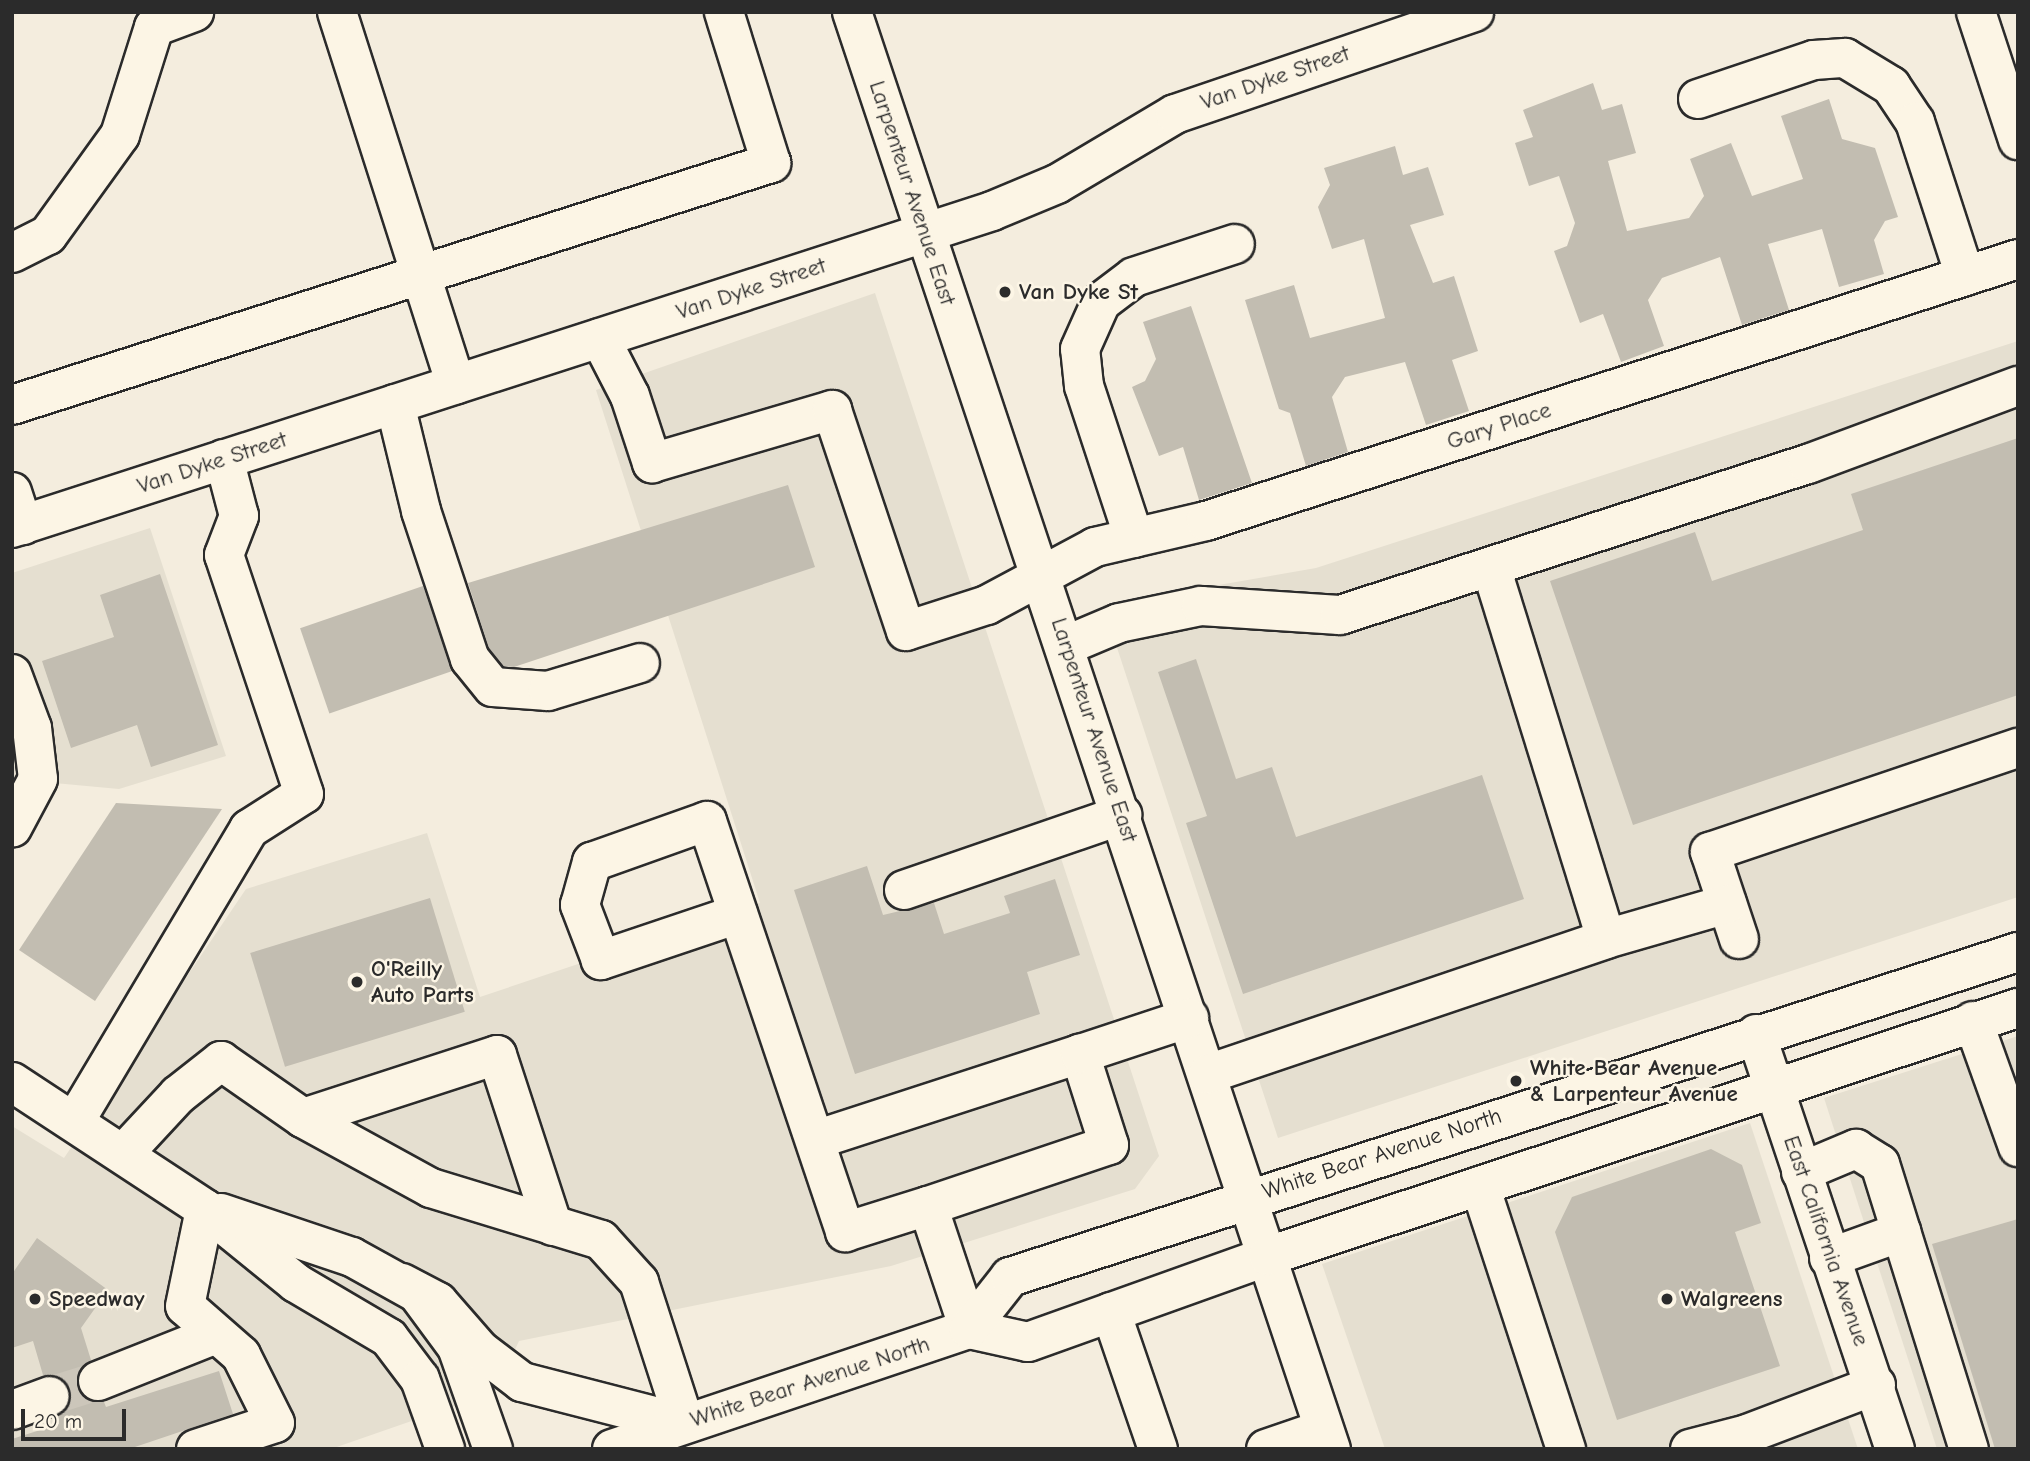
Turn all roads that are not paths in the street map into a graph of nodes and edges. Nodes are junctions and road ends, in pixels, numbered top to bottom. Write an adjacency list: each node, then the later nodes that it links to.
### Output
1 (194, 12): 11 (street)
2 (337, 12): 13 (street)
3 (724, 12): 13 (street)
4 (852, 12): 9 (street, Larpenteur Avenue East)
5 (1474, 12): 9 (street, Van Dyke Street)
6 (1976, 12): 8 (street)
7 (1698, 99): 14 (street)
8 (2018, 140)
9 (924, 234): 15 (street, Van Dyke Street); 24 (street, Larpenteur Avenue East)
10 (1235, 244): 22 (street)
11 (12, 253)
12 (2018, 260): 14 (street, Gary Place)
13 (420, 271): 16 (street); 19 (street)
14 (1965, 276): 22 (street, Gary Place)
15 (600, 338): 16 (street, Van Dyke Street); 24 (street, Gary Place)
16 (456, 384): 18 (street, Van Dyke Street)
17 (2018, 386): 23 (street)
18 (395, 404): 20 (street, Van Dyke Street); 26 (street)
19 (12, 405)
20 (224, 459): 21 (street, Van Dyke Street); 44 (street)
21 (16, 515)
22 (1134, 538): 24 (street, Gary Place)
23 (1491, 567): 25 (street); 33 (street)
24 (1042, 576): 25 (street, Larpenteur Avenue East)
25 (1067, 645): 29 (street, Larpenteur Avenue East)
26 (640, 663)
27 (12, 674): 30 (street)
28 (2018, 748): 33 (street)
29 (1122, 815): 31 (street); 36 (street, Larpenteur Avenue East)
30 (12, 828)
31 (904, 890)
32 (738, 914): 45 (street)
33 (1606, 939): 40 (street)
34 (2018, 952): 38 (street, White Bear Avenue North)
35 (2018, 1007): 37 (street)
36 (1189, 1018): 39 (street); 40 (street, Larpenteur Avenue East)
37 (1973, 1021): 41 (street); 46 (street)
38 (1756, 1034): 41 (street, East California Avenue); 50 (street, White Bear Avenue North)
39 (1080, 1054): 45 (street); 51 (street)
40 (1208, 1074): 50 (street, Larpenteur Avenue East)
41 (1774, 1088): 48 (street, East California Avenue); 49 (street)
42 (17, 1095): 44 (street)
43 (303, 1118): 47 (street); 53 (street); 53 (street)
44 (75, 1121): 47 (street)
45 (815, 1140): 51 (street)
46 (2018, 1147)
47 (125, 1152): 52 (street)
48 (1801, 1172): 54 (street); 56 (street, East California Avenue)
49 (1480, 1186): 55 (street); 73 (street)
50 (1248, 1197): 55 (street, Larpenteur Avenue East); 59 (street, White Bear Avenue North)
51 (928, 1206): 59 (street)
52 (205, 1209): 57 (street); 60 (street); 68 (street)
53 (553, 1226): 65 (street)
54 (1901, 1232): 56 (street); 76 (street)
55 (1268, 1256): 58 (street); 66 (street, Larpenteur Avenue East)
56 (1829, 1258): 62 (street, East California Avenue)
57 (402, 1283): 65 (street); 69 (street)
58 (1111, 1312): 59 (street); 71 (street)
59 (969, 1329): 65 (street, White Bear Avenue North)
60 (216, 1334): 61 (street); 67 (street)
61 (98, 1381)
62 (1876, 1385): 74 (street); 75 (street, East California Avenue)
63 (50, 1396): 64 (street)
64 (12, 1410)
65 (685, 1424): 70 (street, White Bear Avenue North)
66 (1328, 1439): 72 (street)
67 (196, 1449)
68 (445, 1449)
69 (492, 1449)
70 (612, 1449)
71 (1158, 1449)
72 (1266, 1449)
73 (1566, 1449)
74 (1690, 1449)
75 (1895, 1449)
76 (1969, 1449)

